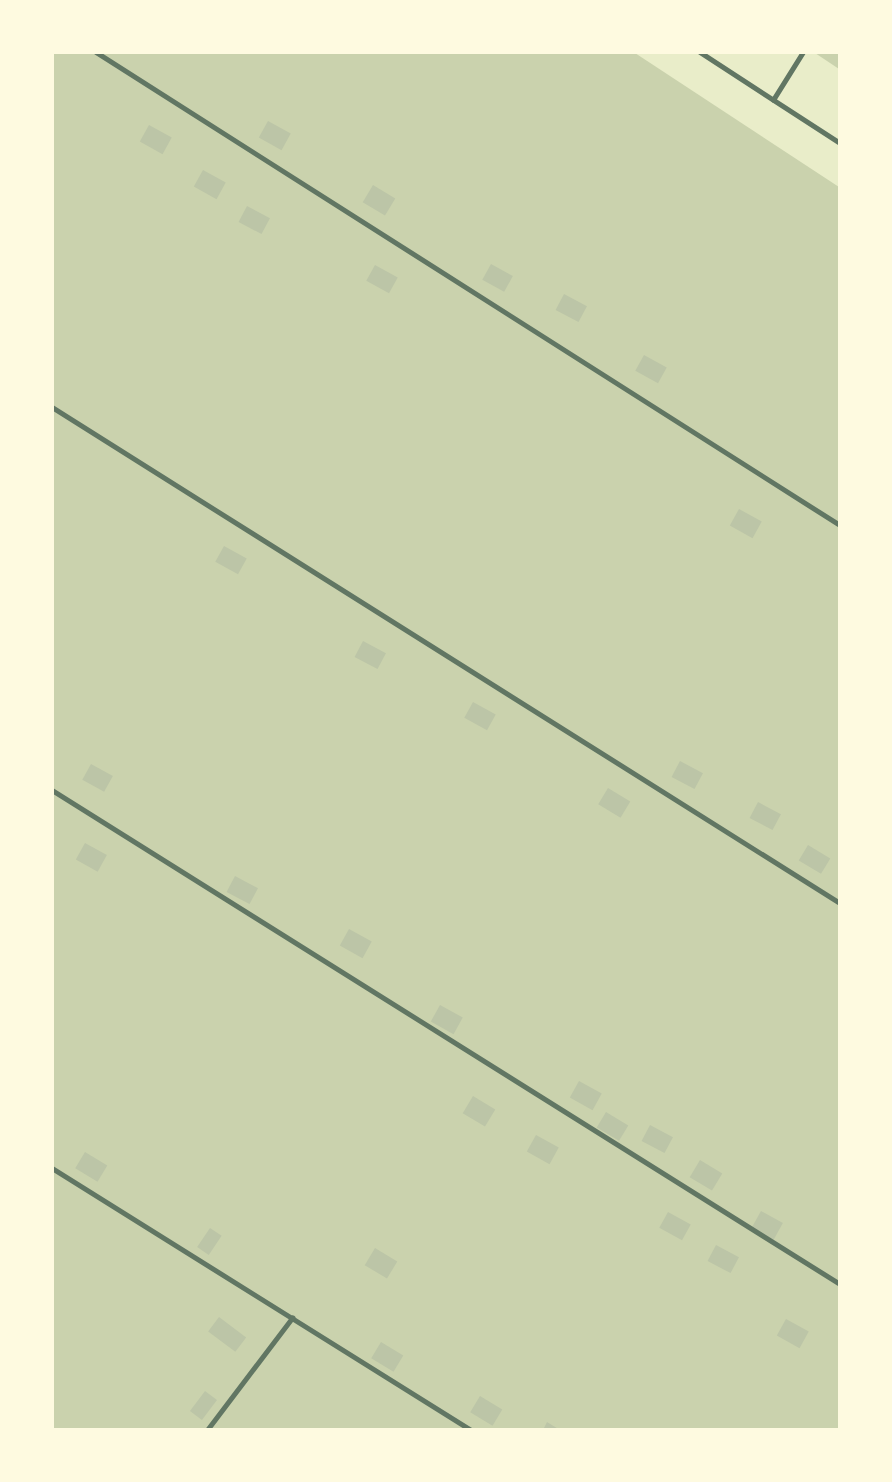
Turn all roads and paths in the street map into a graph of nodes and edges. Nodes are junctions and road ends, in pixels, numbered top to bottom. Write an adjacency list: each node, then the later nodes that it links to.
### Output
1 (96, 52): 7 (lane)
2 (700, 52): 4 (lane)
3 (803, 52): 4 (lane)
4 (773, 100): 5 (lane)
5 (840, 143)
6 (52, 407): 9 (lane)
7 (840, 525)
8 (52, 790): 11 (lane)
9 (840, 903)
10 (52, 1168): 12 (lane)
11 (840, 1284)
12 (292, 1317): 13 (lane); 14 (lane)
13 (207, 1430)
14 (472, 1430)

